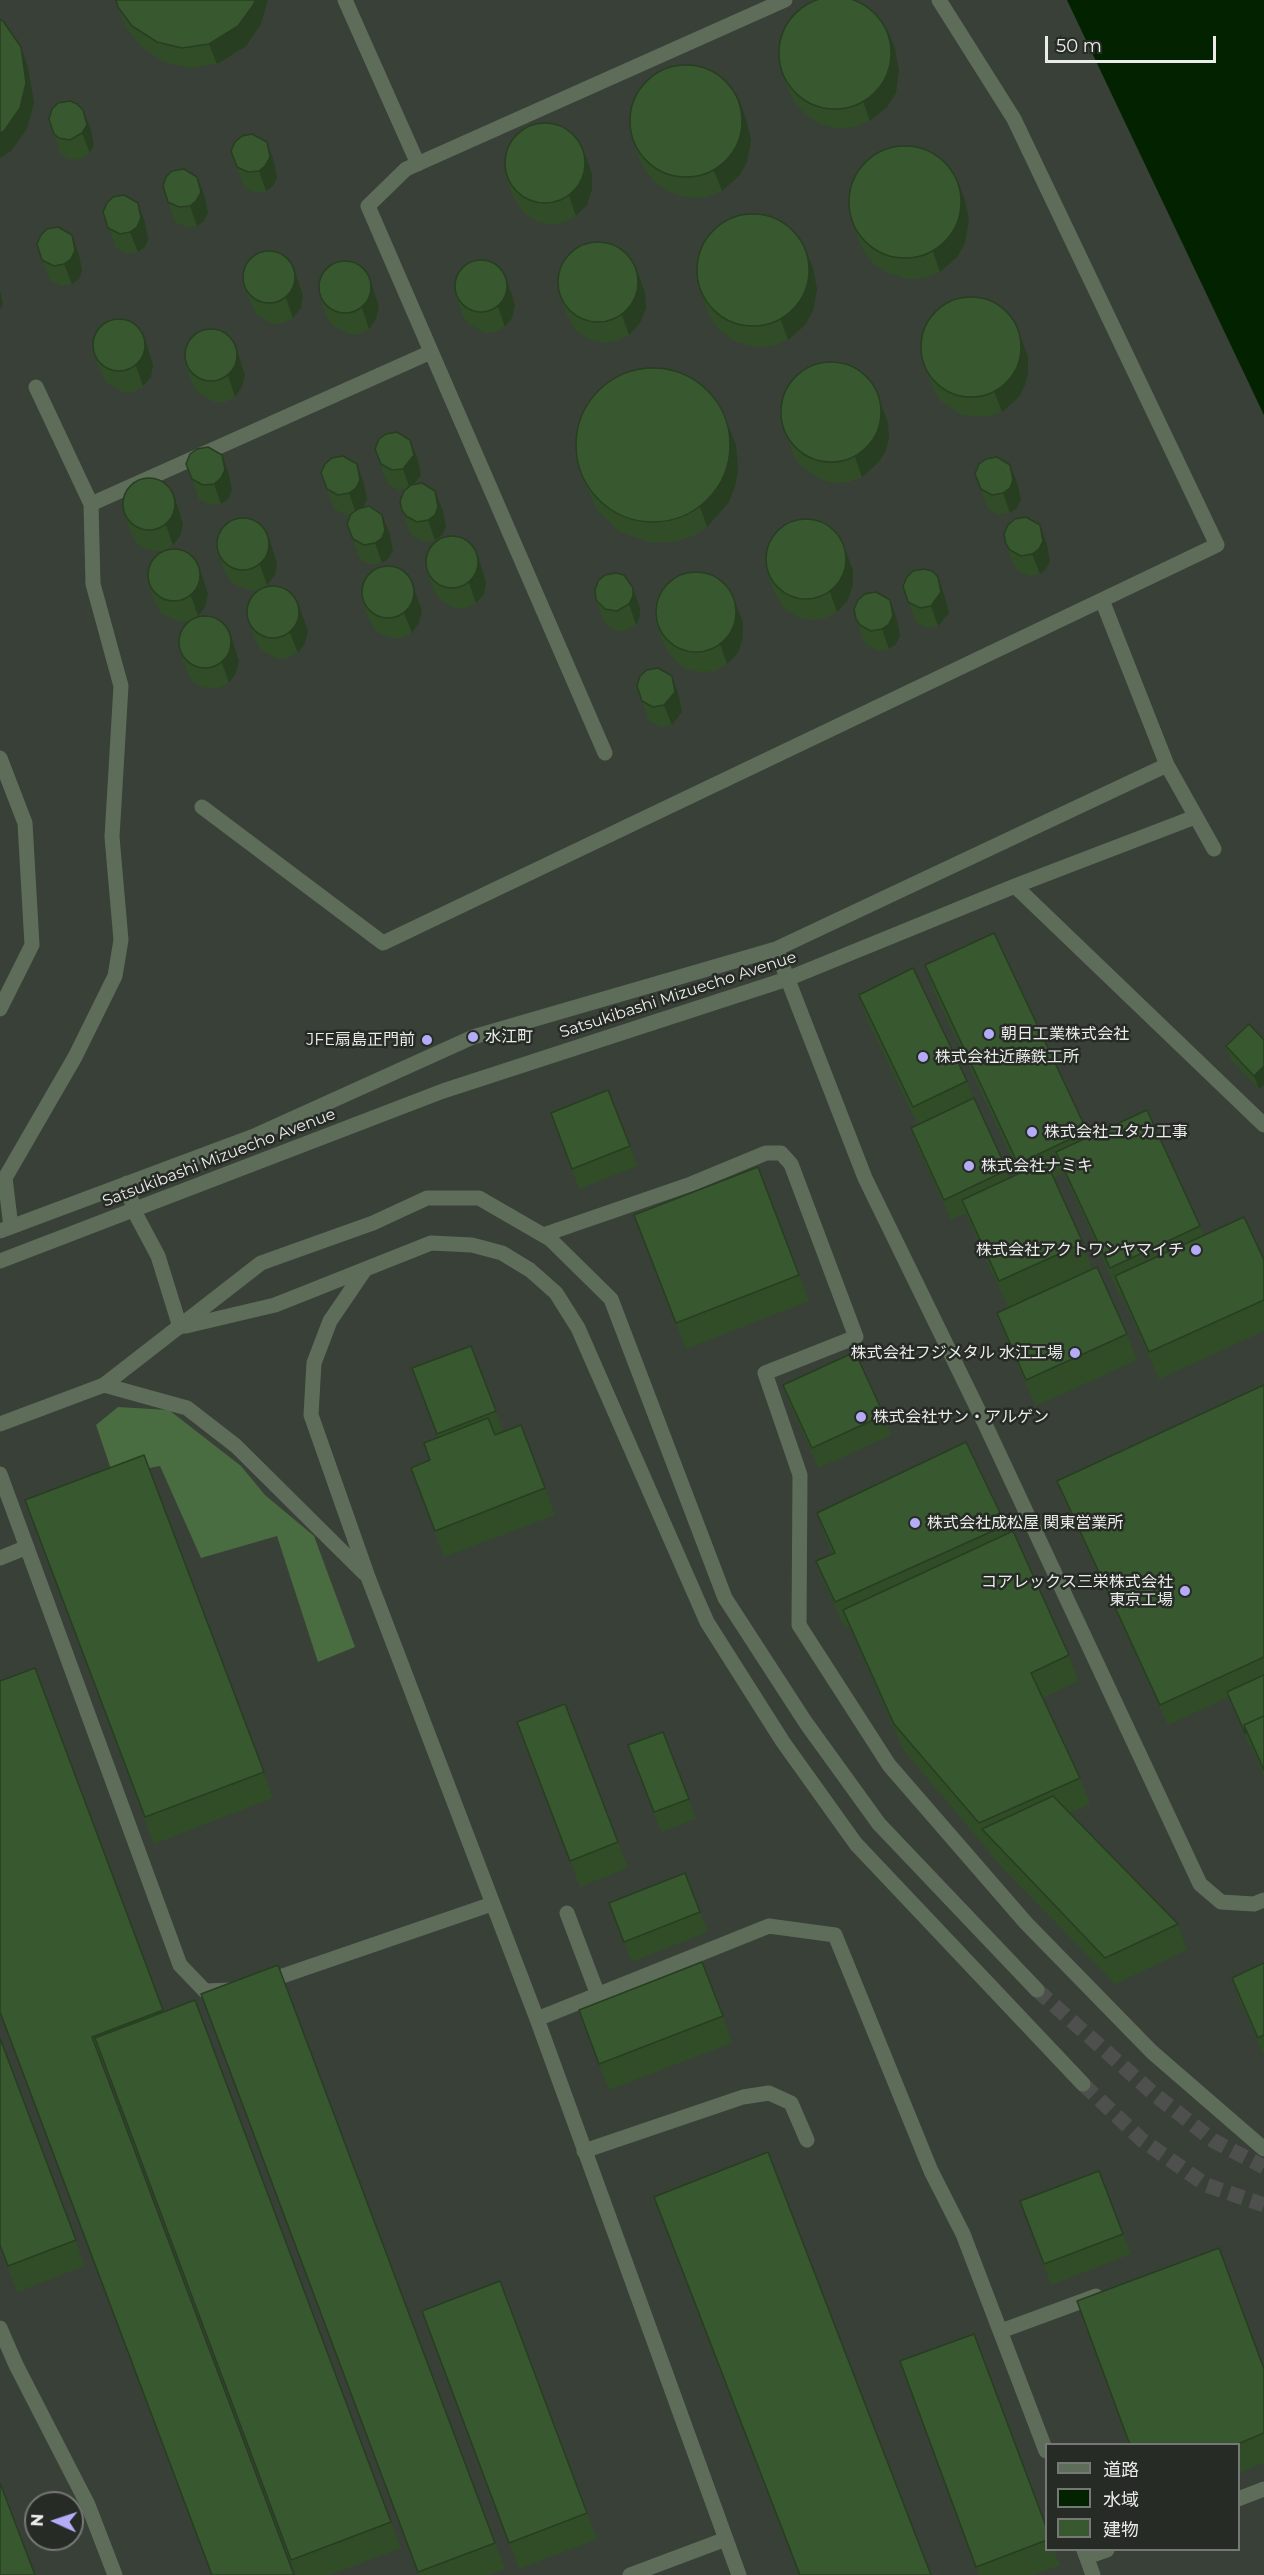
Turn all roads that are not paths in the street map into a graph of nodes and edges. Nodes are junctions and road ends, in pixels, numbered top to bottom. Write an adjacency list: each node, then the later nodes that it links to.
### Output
1 (345, 0): 4 (street)
2 (785, 0): 4 (street)
3 (939, 0): 8 (street)
4 (418, 164): 5 (street)
5 (431, 352): 7 (street); 9 (street)
6 (36, 387): 7 (street)
7 (91, 504): 22 (street)
8 (1101, 600): 11 (street); 12 (street)
9 (605, 753)
10 (0, 758): 18 (street)
11 (1167, 765): 13 (street); 16 (street, Satsukibashi Mizuecho Avenue)
12 (202, 807)
13 (1195, 817): 14 (street); 15 (street, Satsukibashi Mizuecho Avenue)
14 (1214, 849)
15 (1015, 886): 17 (street, Satsukibashi Mizuecho Avenue); 19 (street)
16 (776, 949): 17 (street); 20 (street, Satsukibashi Mizuecho Avenue)
17 (787, 979): 21 (street, Satsukibashi Mizuecho Avenue); 33 (street)
18 (0, 1010)
19 (1264, 1125)
20 (128, 1183): 21 (street); 22 (street, Satsukibashi Mizuecho Avenue)
21 (134, 1211): 24 (street, Satsukibashi Mizuecho Avenue); 26 (street)
22 (5, 1229)
23 (543, 1235): 26 (street); 36 (street); 41 (street)
24 (0, 1261)
25 (364, 1271): 26 (street); 32 (street); 39 (street)
26 (180, 1327): 27 (street)
27 (104, 1385): 28 (street); 32 (street)
28 (0, 1424)
29 (0, 1474): 30 (street)
30 (27, 1547): 31 (street); 34 (street)
31 (0, 1558)
32 (368, 1577): 34 (street)
33 (1264, 1900)
34 (492, 1904): 38 (street)
35 (567, 1913): 37 (street)
36 (1037, 1990)
37 (598, 1995): 38 (street); 45 (street)
38 (537, 2019): 42 (street)
39 (1083, 2084)
40 (807, 2140): 42 (street)
41 (1264, 2149)
42 (584, 2151): 49 (street)
43 (1109, 2292): 45 (street)
44 (0, 2328): 51 (street)
45 (1000, 2331): 46 (street)
46 (1045, 2446)
47 (1264, 2489): 48 (street)
48 (1240, 2499)
49 (726, 2538): 52 (street); 53 (street)
50 (1086, 2553): 54 (street)
51 (115, 2575)
52 (630, 2575)
53 (739, 2575)
54 (1093, 2575)

